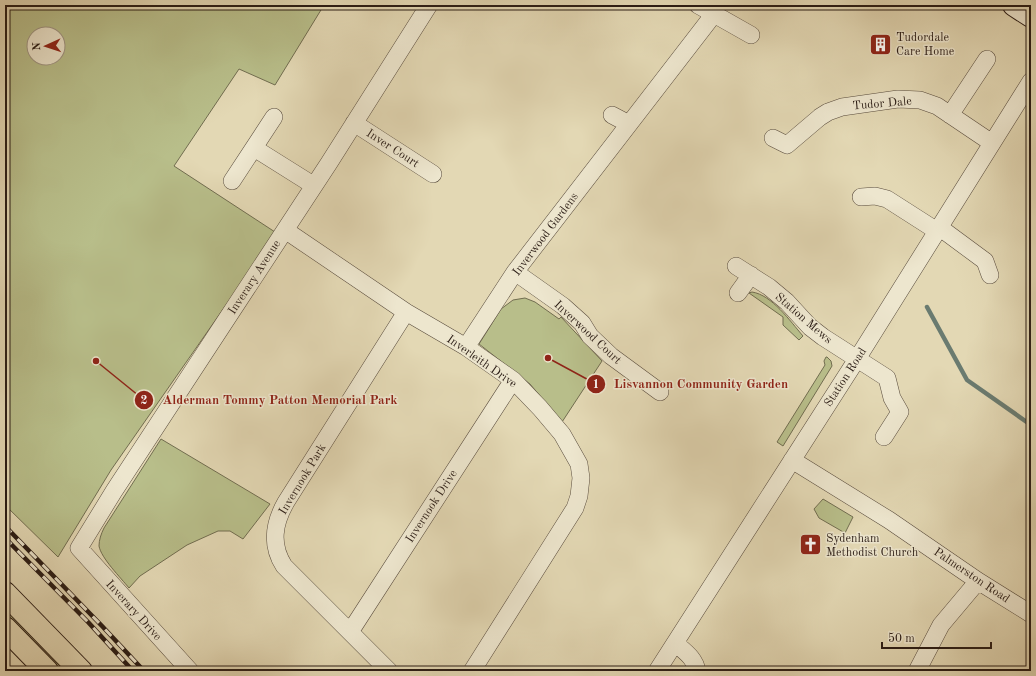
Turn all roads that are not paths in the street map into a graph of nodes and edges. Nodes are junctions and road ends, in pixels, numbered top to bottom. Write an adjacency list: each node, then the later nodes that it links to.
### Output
1 (429, 5): 12 (street, Inverary Avenue)
2 (698, 5): 4 (street)
3 (1014, 5): 5 (main road)
4 (714, 14): 6 (street); 13 (street, Inverwood Gardens)
5 (1031, 16)
6 (751, 36)
7 (986, 59): 10 (street)
8 (1031, 81): 15 (street, Station Road)
9 (612, 115): 13 (street)
10 (950, 115): 14 (street, Tudor Dale); 15 (street, Tudor Dale)
11 (274, 117): 16 (street)
12 (354, 123): 17 (street, Inver Court); 19 (street, Inverary Avenue)
13 (629, 124): 24 (street, Inverwood Gardens)
14 (773, 138)
15 (992, 144): 21 (street, Station Road)
16 (254, 148): 18 (street); 19 (street)
17 (433, 174)
18 (232, 181)
19 (313, 185): 22 (street, Inverary Avenue)
20 (861, 197): 21 (street)
21 (938, 229): 26 (street); 30 (street, Station Road)
22 (285, 230): 28 (street, Inverleith Drive); 35 (street, Inverary Avenue)
23 (736, 266): 25 (street, Station Mews)
24 (515, 272): 29 (street, Inverwood Gardens); 32 (street, Inverwood Court)
25 (751, 275): 27 (street); 30 (street, Station Mews)
26 (990, 275)
27 (738, 293)
28 (406, 312): 29 (street, Inverleith Drive); 40 (street, Invernook Park)
29 (466, 347): 31 (street, Inverleith Drive)
30 (857, 359): 33 (street, Station Mews); 34 (street, Station Road)
31 (513, 380): 40 (street, Invernook Drive); 46 (street, Inverleith Drive)
32 (660, 392)
33 (884, 437)
34 (792, 460): 36 (street, Palmerston Road); 41 (street, Station Road)
35 (79, 548): 44 (street, Inverary Drive)
36 (978, 581): 38 (street, Palmerston Road); 49 (street)
37 (5, 593): 43 (highway)
38 (1031, 614)
39 (5, 628): 42 (highway)
40 (350, 632): 45 (street, Invernook Park)
41 (675, 643): 47 (street, Station Road); 48 (street)
42 (47, 671)
43 (81, 671)
44 (190, 671)
45 (389, 671)
46 (472, 671)
47 (657, 671)
48 (697, 671)
49 (917, 671)

